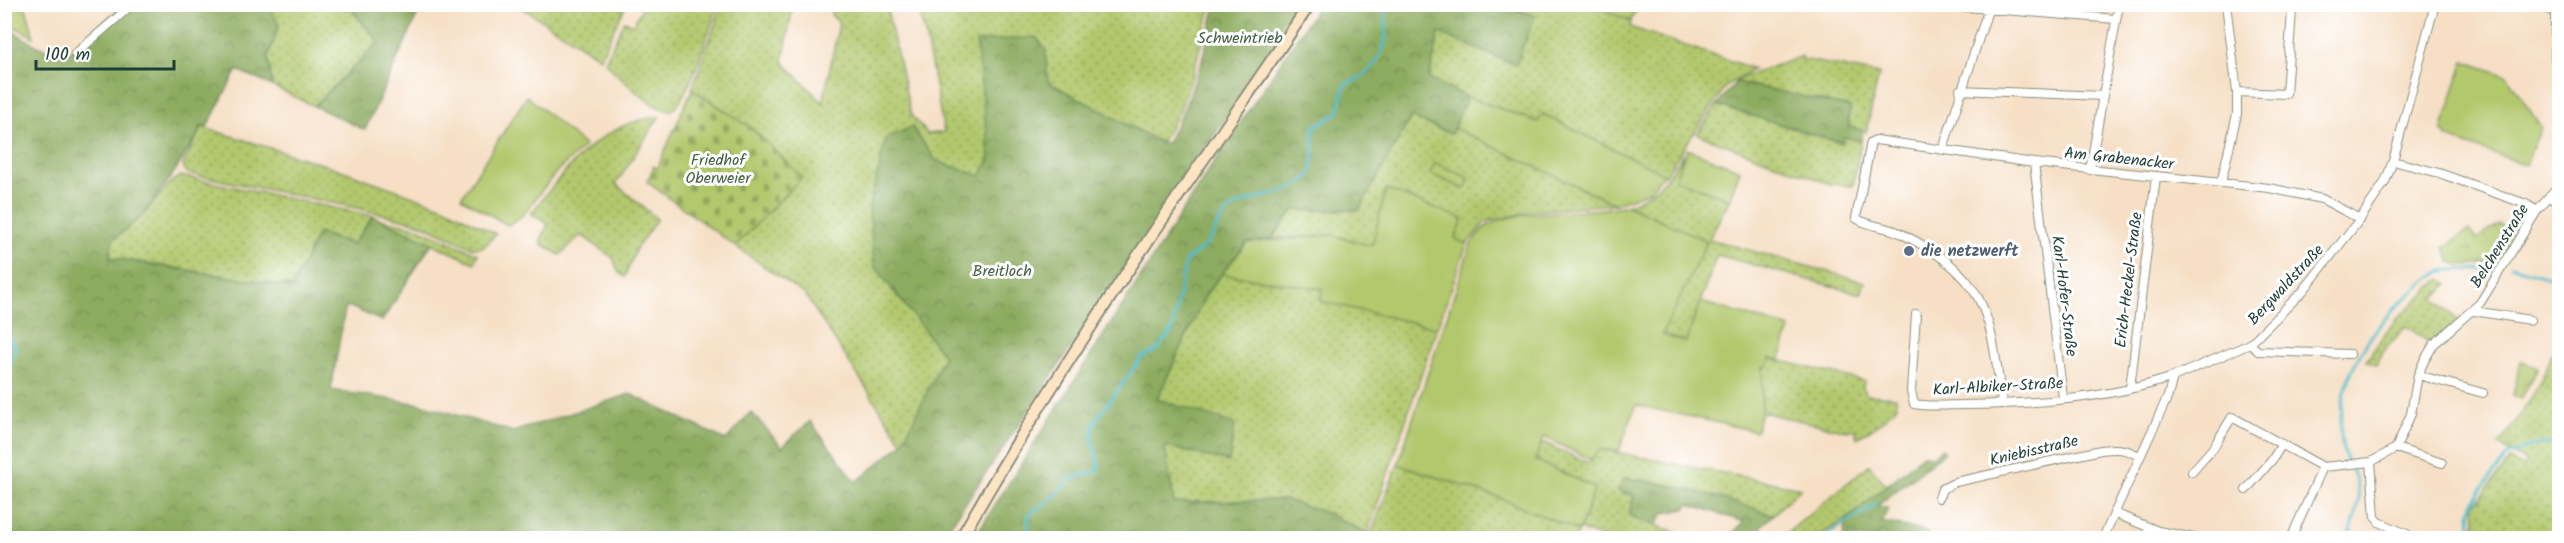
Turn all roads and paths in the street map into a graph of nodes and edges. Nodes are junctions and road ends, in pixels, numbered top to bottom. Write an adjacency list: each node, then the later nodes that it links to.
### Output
1 (133, 4): 12 (street)
2 (1310, 4): 50 (street)
3 (2119, 4): 11 (street)
4 (2226, 4): 15 (street)
5 (2286, 4): 15 (street)
6 (2435, 4): 18 (street, Bergwaldstraße)
7 (2531, 4): 10 (street)
8 (1940, 5): 9 (street)
9 (1989, 7): 11 (street); 14 (street)
10 (2557, 12): 13 (street)
11 (2116, 19): 16 (street)
12 (75, 54)
13 (2559, 66)
14 (1960, 90): 16 (street); 17 (street)
15 (2237, 92): 22 (street)
16 (2103, 96): 20 (street)
17 (1943, 149): 19 (street, Am Grabenacker); 38 (street, Am Grabenacker)
18 (2393, 161): 26 (street); 27 (street, Bergwaldstraße)
19 (2034, 163): 20 (street, Am Grabenacker); 37 (street, Karl-Hofer-Straße)
20 (2090, 170): 21 (street, Am Grabenacker)
21 (2156, 177): 22 (street, Am Grabenacker); 35 (street, Erich-Heckel-Straße)
22 (2222, 183): 27 (street, Am Grabenacker)
23 (2559, 184): 24 (street, Belchenstraße)
24 (2549, 197): 25 (street); 26 (street, Belchenstraße)
25 (2559, 203)
26 (2537, 211): 28 (street, Belchenstraße)
27 (2360, 219): 31 (street, Bergwaldstraße)
28 (2474, 310): 30 (street, Belchenstraße); 33 (street, Belchenstraße)
29 (1916, 314): 38 (street, Karl-Albiker-Straße)
30 (2530, 320)
31 (2250, 344): 32 (street); 34 (street, Bergwaldstraße)
32 (2350, 354)
33 (2418, 375): 36 (street); 40 (street, Belchenstraße)
34 (2173, 377): 35 (street, Karl-Albiker-Straße); 41 (street)
35 (2130, 388): 37 (street, Karl-Albiker-Straße)
36 (2483, 393)
37 (2063, 398): 38 (street, Karl-Albiker-Straße)
38 (2002, 404)
39 (2282, 444): 44 (street); 45 (street); 46 (street)
40 (2396, 448): 42 (street); 43 (street)
41 (2140, 457): 47 (street, Kniebisstraße); 48 (street)
42 (2371, 462): 44 (street); 49 (street)
43 (2442, 464)
44 (2323, 467): 53 (street)
45 (2192, 472)
46 (2246, 490)
47 (1939, 498)
48 (2114, 513): 51 (street); 52 (street)
49 (2407, 534)
50 (961, 538)
51 (2103, 538)
52 (2194, 538)
53 (2291, 538)

